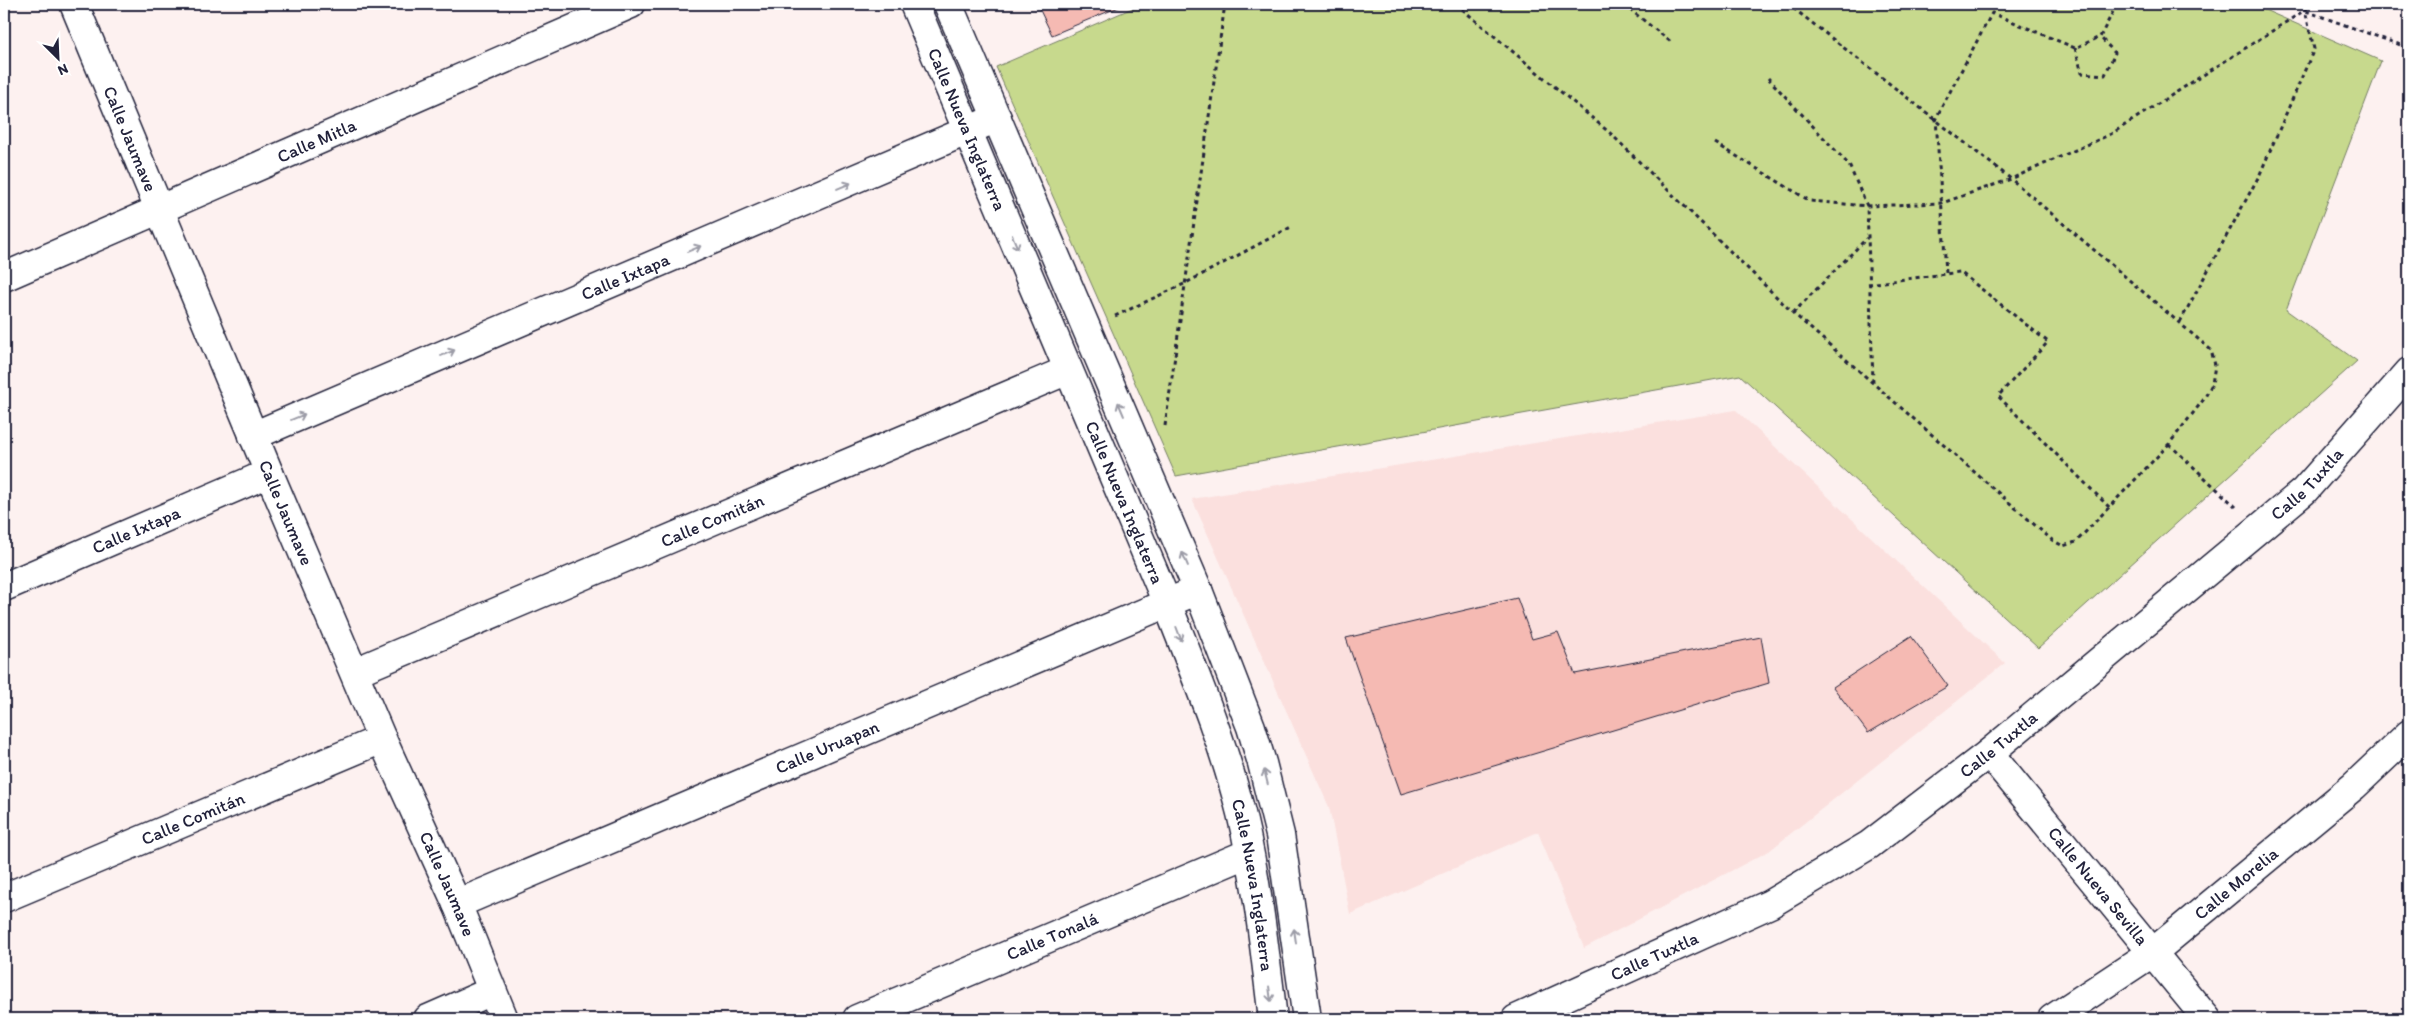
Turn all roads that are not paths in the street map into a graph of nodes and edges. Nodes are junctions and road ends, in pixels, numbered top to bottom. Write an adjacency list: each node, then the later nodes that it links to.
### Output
1 (74, 4): 7 (street, Calle Jaumave)
2 (631, 4): 7 (street, Calle Mitla)
3 (914, 4): 6 (street, Calle Nueva Inglaterra)
4 (948, 4): 5 (street, Calle Nueva Inglaterra)
5 (997, 118): 6 (street, Calle Ixtapa); 14 (street, Calle Nueva Inglaterra, one-way to 5)
6 (969, 132): 9 (street, Calle Nueva Inglaterra, one-way to 9); 11 (street, Calle Ixtapa, one-way to 6)
7 (160, 208): 8 (street, Calle Mitla); 11 (street, Calle Jaumave)
8 (4, 277)
9 (1068, 370): 15 (street, Calle Nueva Inglaterra); 16 (street, Calle Comitán)
10 (2409, 372): 19 (street, Calle Tuxtla)
11 (253, 436): 12 (street, Calle Jaumave)
12 (269, 473): 13 (street, Calle Ixtapa); 16 (street, Calle Jaumave)
13 (4, 587)
14 (1198, 590): 15 (street, Calle Uruapan); 29 (street, Calle Nueva Inglaterra, one-way to 14)
15 (1167, 603): 20 (street, Calle Nueva Inglaterra, one-way to 20); 22 (street, Calle Uruapan)
16 (355, 672): 18 (street, Calle Jaumave)
17 (2409, 734): 23 (street, Calle Morelia)
18 (382, 739): 21 (street, Calle Comitán); 22 (street, Calle Jaumave)
19 (1989, 753): 23 (street, Calle Nueva Sevilla); 30 (street, Calle Tuxtla)
20 (1249, 853): 27 (street, Calle Tonalá); 28 (street, Calle Nueva Inglaterra, one-way to 28)
21 (4, 898)
22 (457, 904): 24 (street, Calle Jaumave)
23 (2152, 953): 31 (street, Calle Morelia); 32 (street, Calle Nueva Sevilla)
24 (492, 991): 25 (street); 26 (street, Calle Jaumave)
25 (428, 1019)
26 (504, 1019)
27 (858, 1019)
28 (1273, 1019)
29 (1307, 1019)
30 (1516, 1019)
31 (2052, 1019)
32 (2207, 1019)

